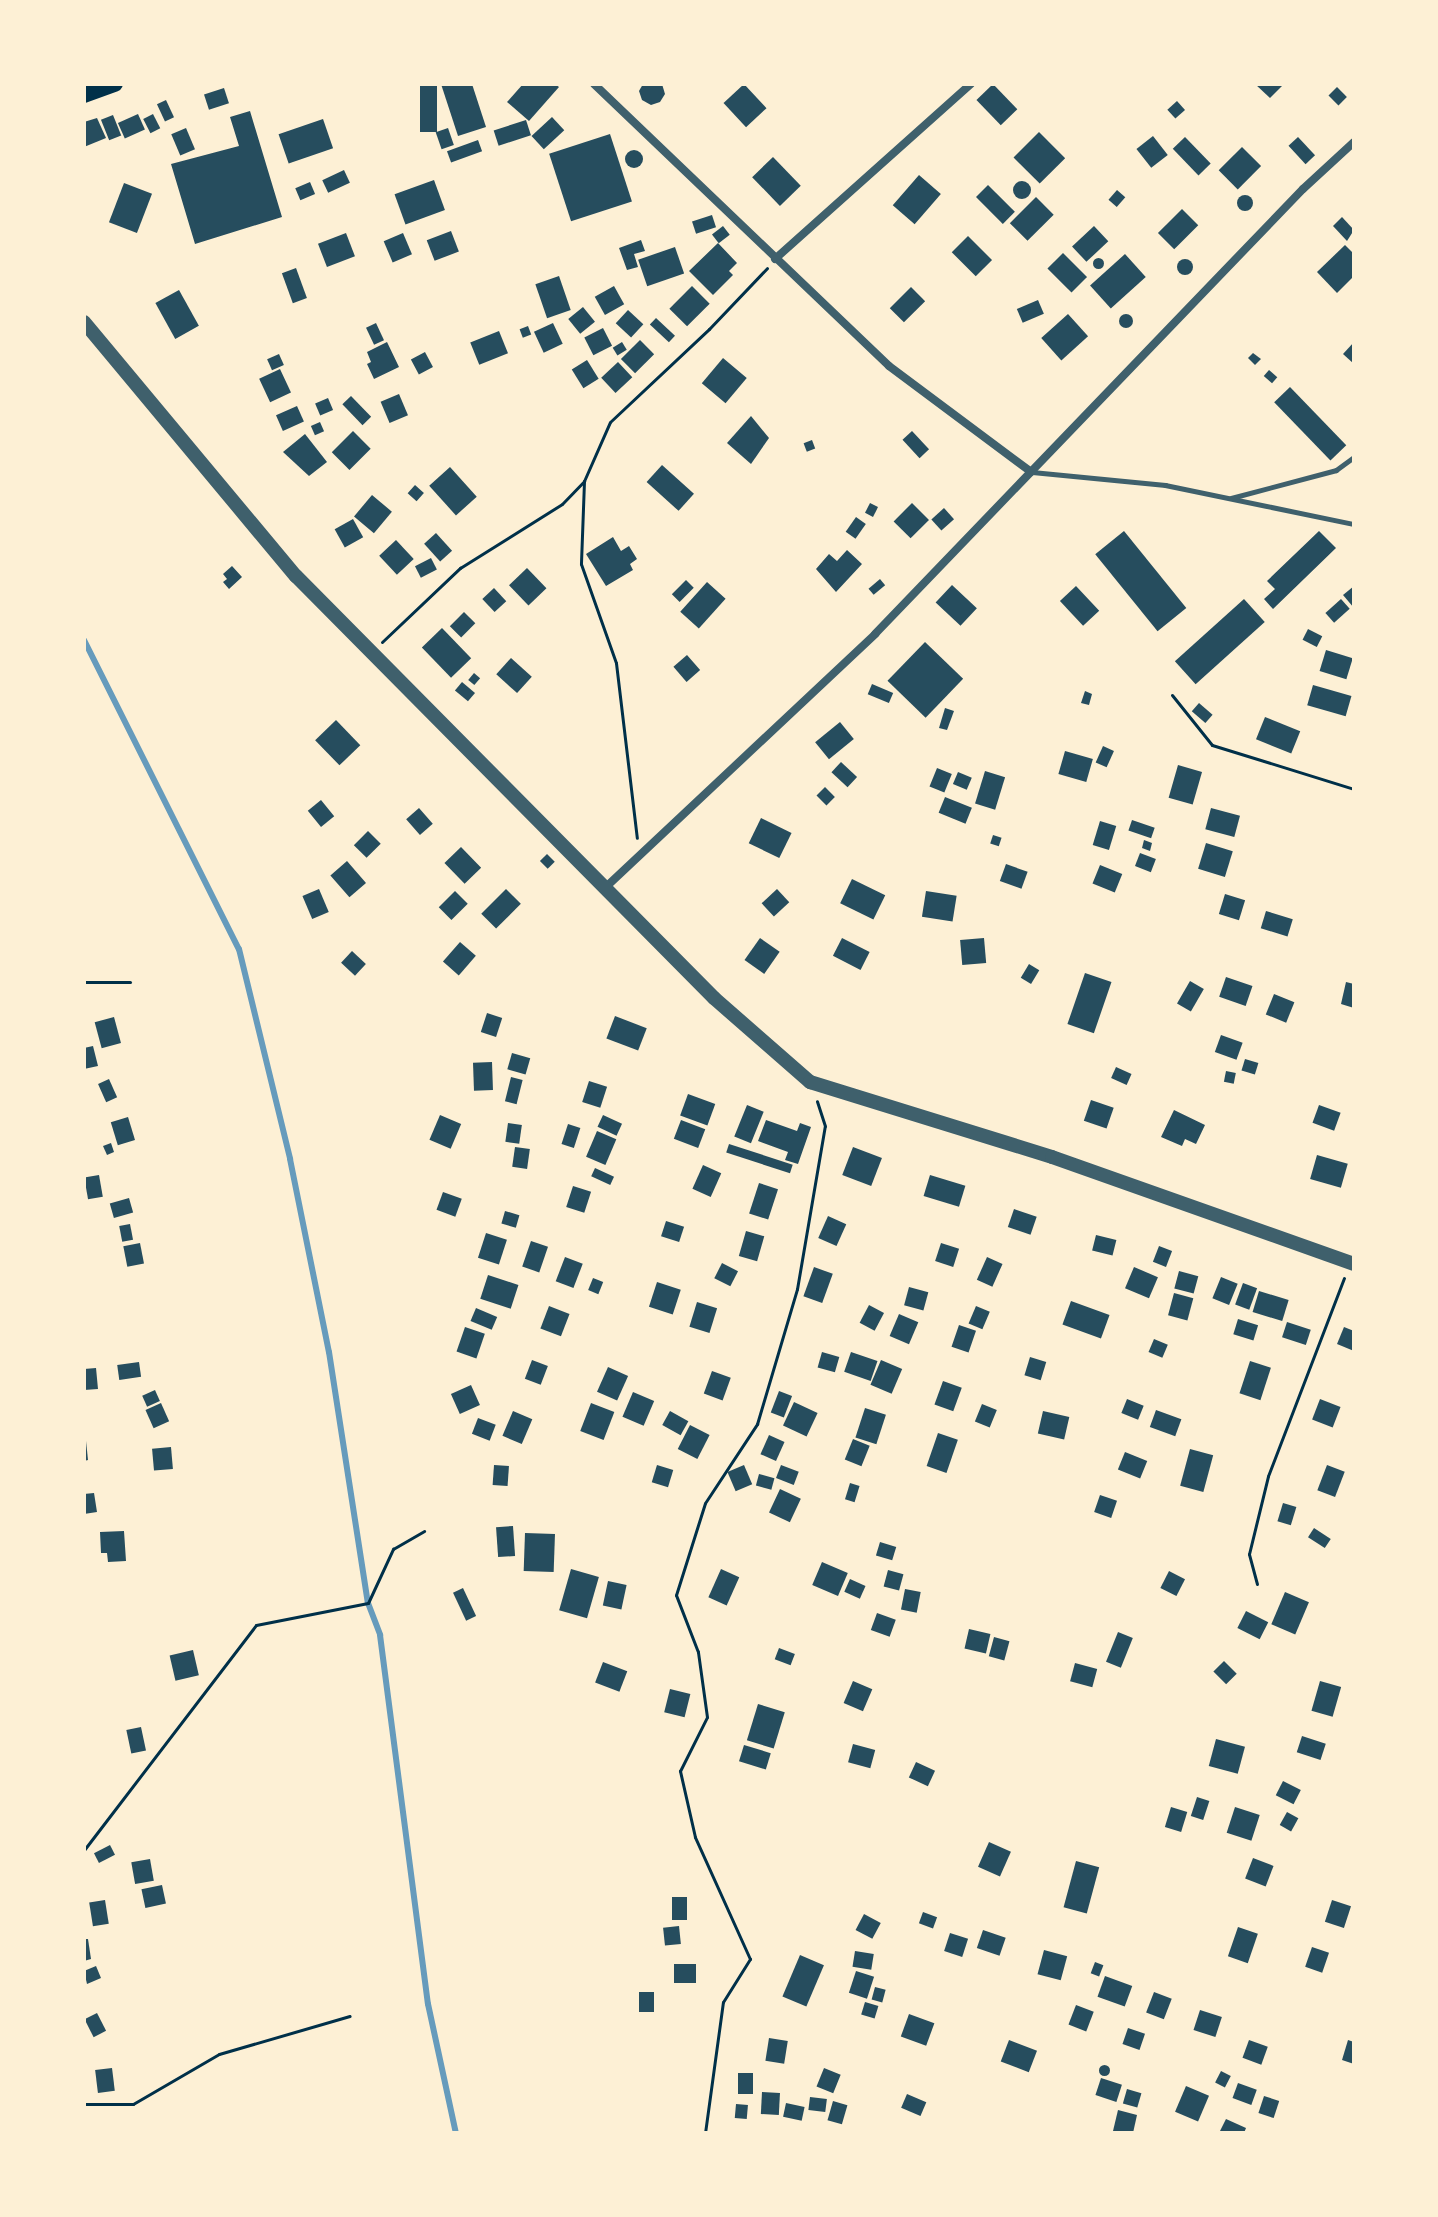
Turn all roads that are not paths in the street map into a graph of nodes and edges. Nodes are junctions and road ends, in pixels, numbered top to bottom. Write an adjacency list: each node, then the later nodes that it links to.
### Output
1 (115, 84): 4 (main road)
2 (594, 84): 6 (street)
3 (971, 84): 6 (street)
4 (84, 95)
5 (1354, 142): 9 (street)
6 (775, 259): 9 (street)
7 (84, 322): 12 (street)
8 (1354, 457): 10 (lane)
9 (1031, 472): 10 (lane); 12 (street)
10 (1230, 498): 11 (lane)
11 (1354, 524)
12 (607, 886): 13 (street)
13 (1352, 1264)

